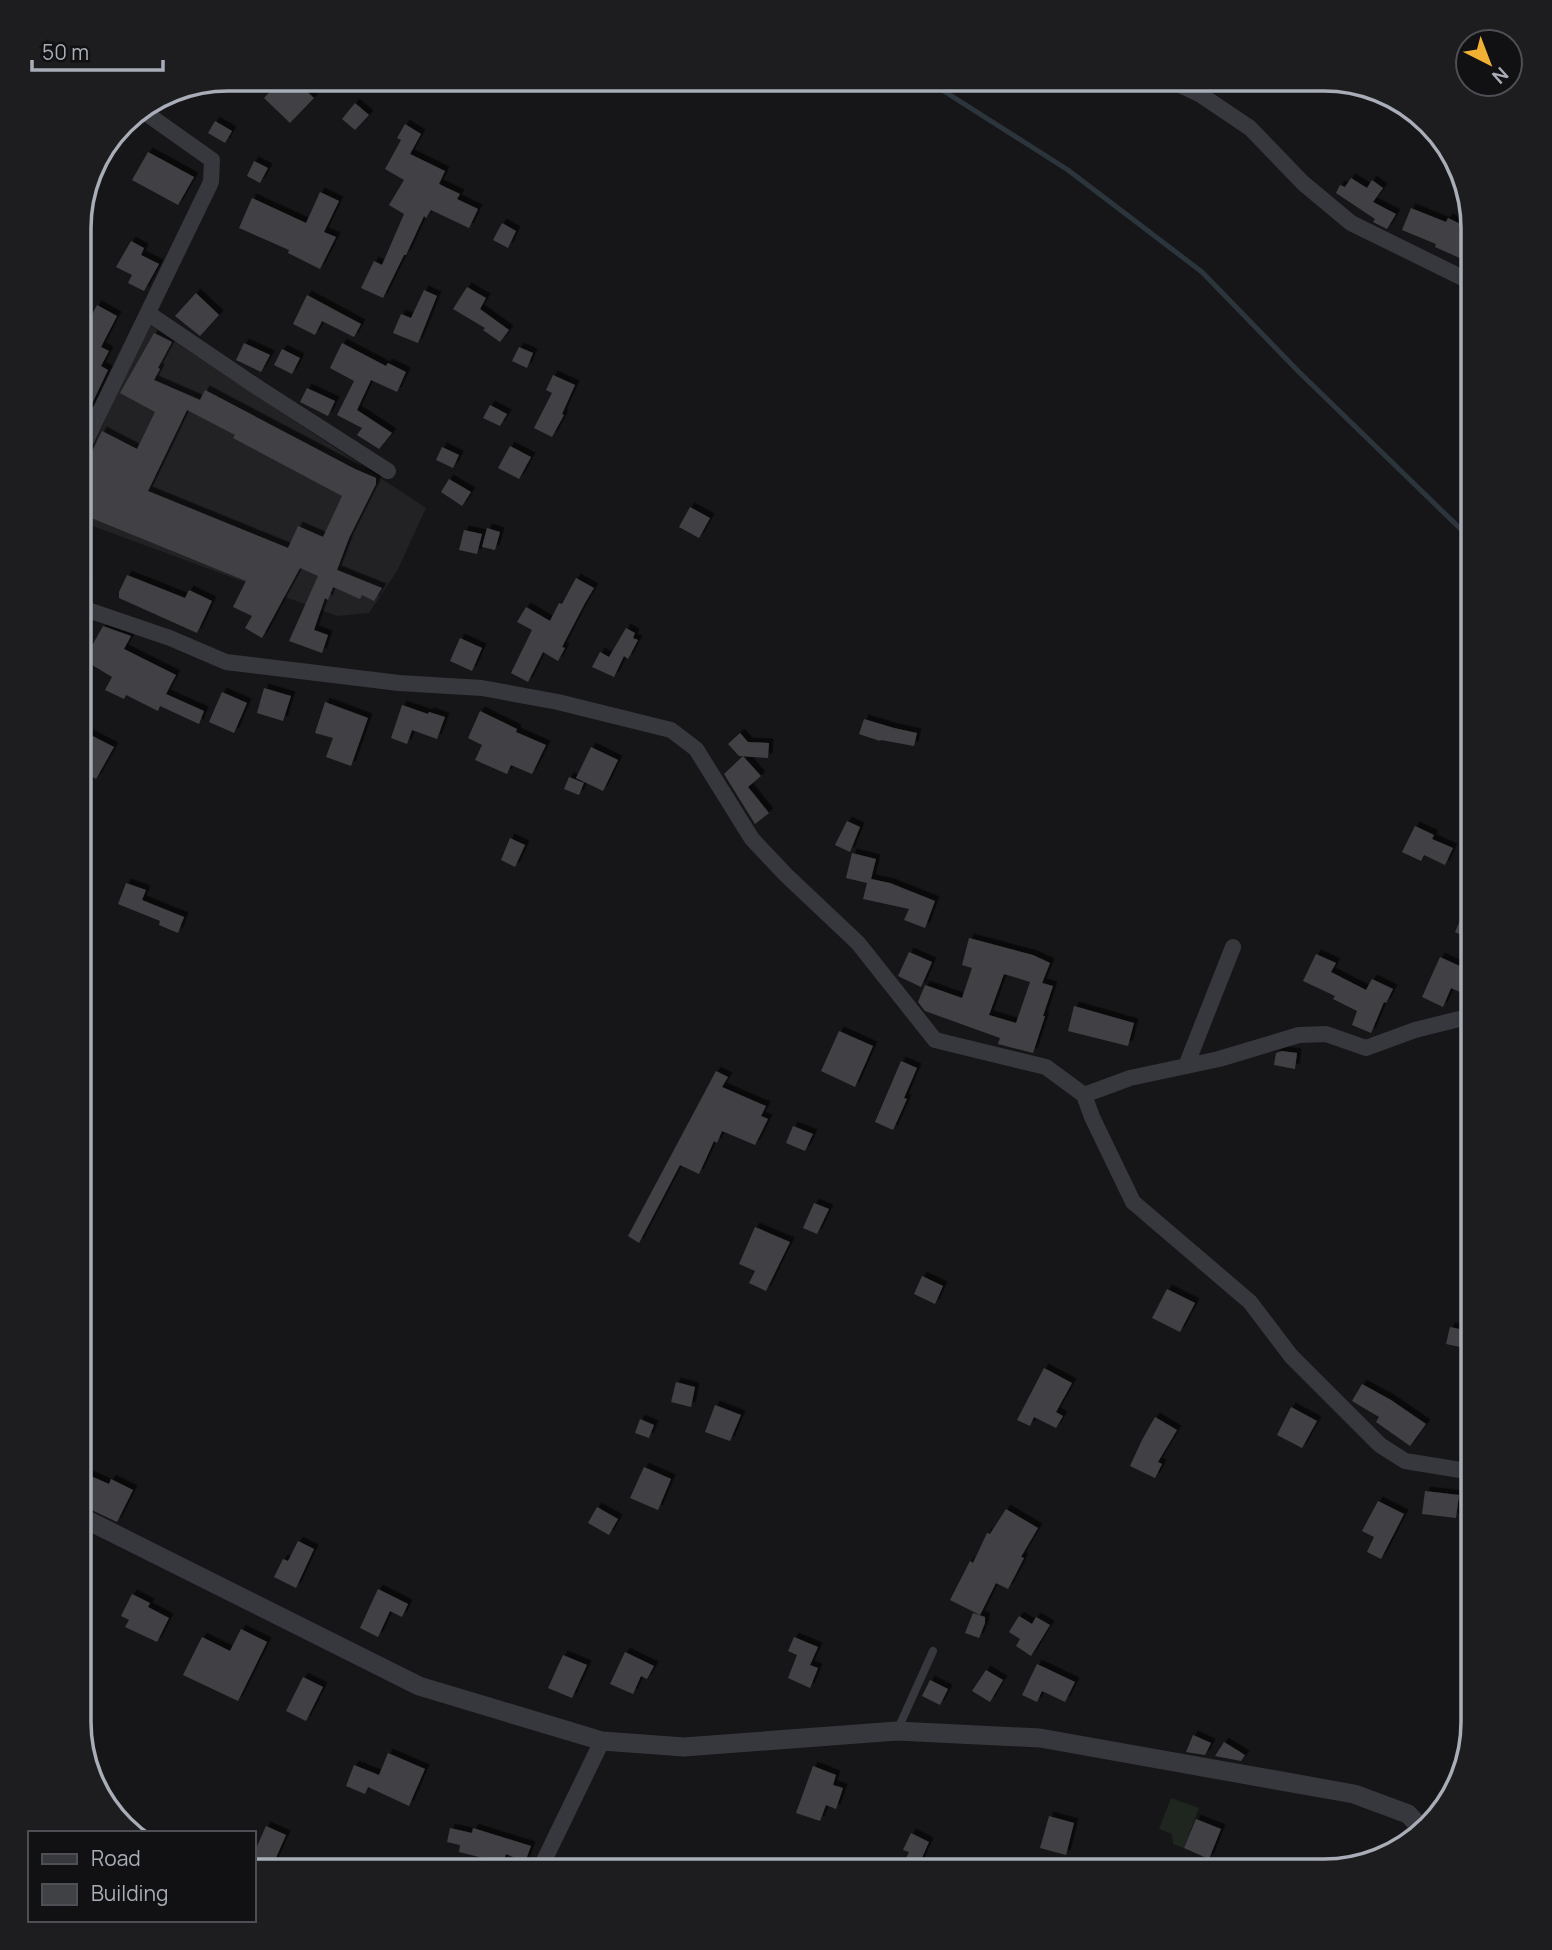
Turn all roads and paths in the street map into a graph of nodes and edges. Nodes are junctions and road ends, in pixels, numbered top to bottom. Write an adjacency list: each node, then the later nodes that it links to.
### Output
1 (1193, 91): 3 (street)
2 (150, 116): 4 (street)
3 (1461, 277)
4 (149, 314): 5 (street); 6 (street)
5 (91, 431)
6 (388, 471)
7 (91, 611): 11 (street)
8 (1233, 947): 10 (street)
9 (1461, 1019): 10 (street)
10 (1186, 1066): 11 (street)
11 (1084, 1095): 12 (street)
12 (1461, 1470)
13 (91, 1522): 16 (street)
14 (933, 1651): 15 (lane)
15 (897, 1731): 16 (street); 17 (street)
16 (602, 1741): 18 (street)
17 (1416, 1823)
18 (545, 1859)

